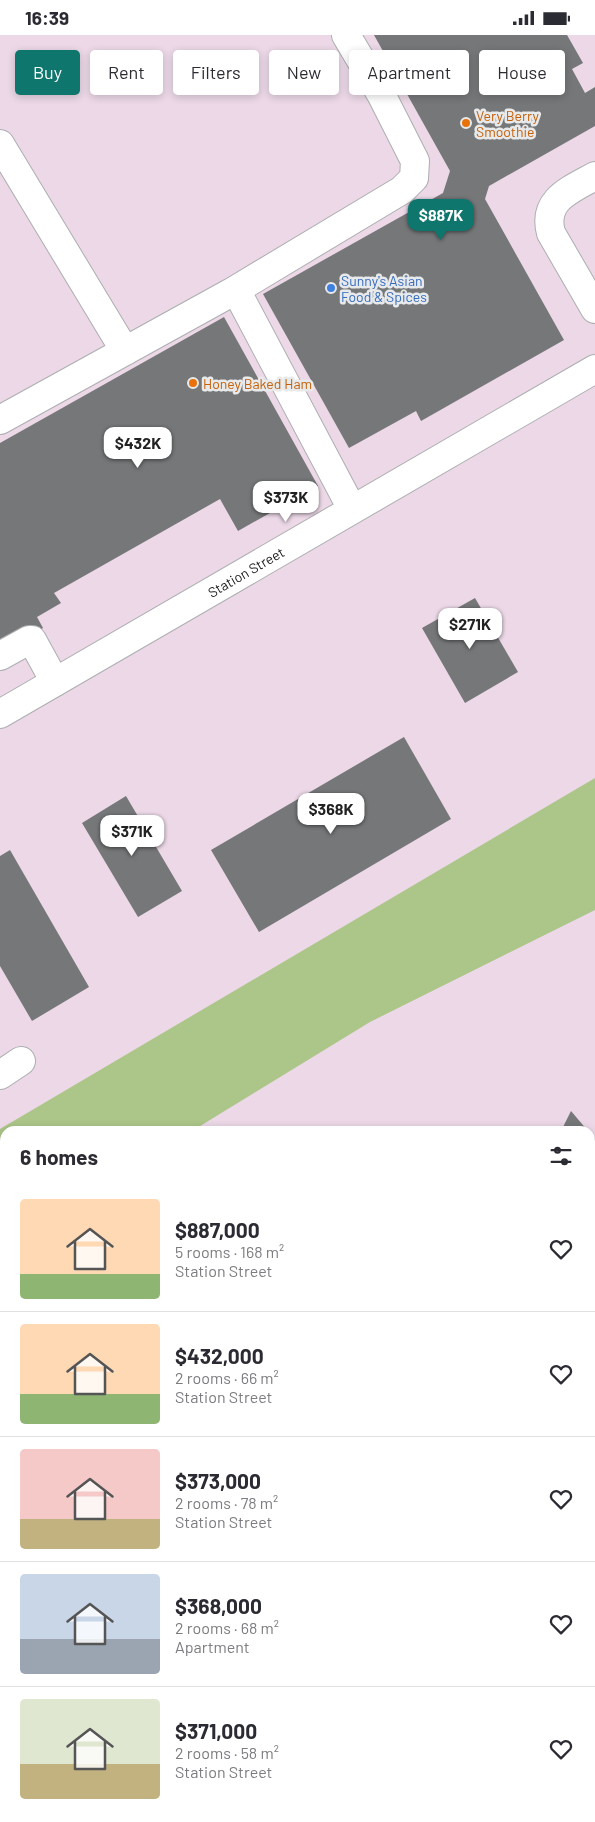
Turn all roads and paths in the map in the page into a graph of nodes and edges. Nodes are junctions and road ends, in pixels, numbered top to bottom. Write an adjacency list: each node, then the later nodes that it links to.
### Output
1 (346, 35): 4 (street)
2 (0, 144): 6 (street)
3 (595, 176): 5 (street)
4 (236, 290): 6 (street); 9 (street)
5 (591, 294)
6 (125, 351): 8 (street)
7 (595, 369): 9 (street, Station Street)
8 (0, 420)
9 (352, 509): 11 (street, Station Street)
10 (0, 656): 11 (street)
11 (55, 682): 12 (street, Station Street)
12 (0, 714)

